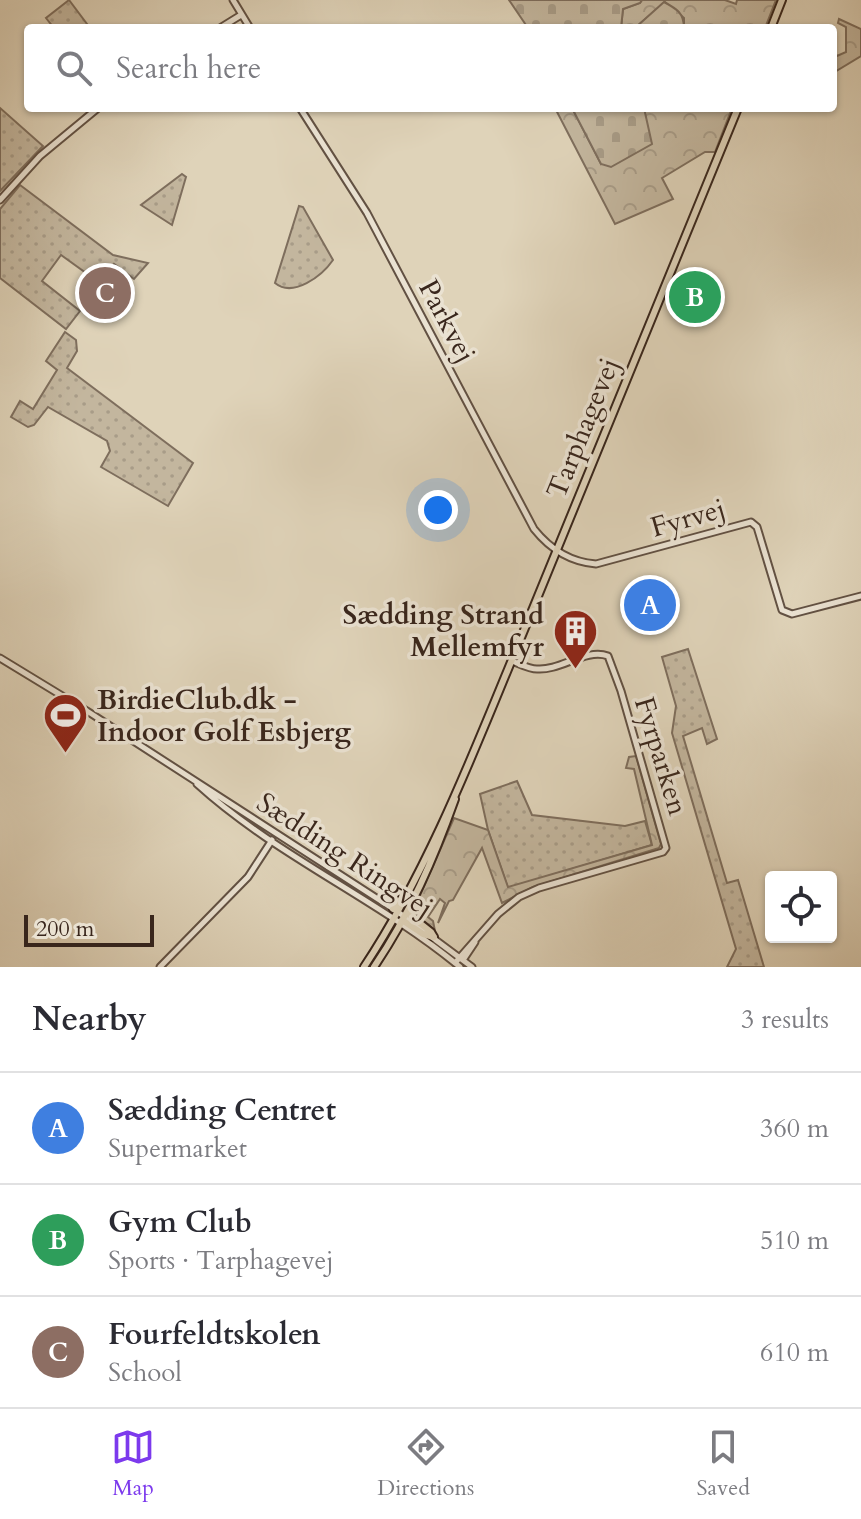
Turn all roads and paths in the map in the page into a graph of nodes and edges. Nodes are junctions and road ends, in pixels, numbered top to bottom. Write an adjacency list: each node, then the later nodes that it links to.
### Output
1 (233, 0): 3 (street)
2 (782, 0): 6 (main road)
3 (241, 15): 4 (street); 5 (street)
4 (226, 24)
5 (247, 24)
6 (773, 24)
7 (93, 112): 10 (street)
8 (303, 112): 11 (street, Parkvej)
9 (736, 112): 11 (main road, Tarphagevej)
10 (0, 200)
11 (557, 551): 12 (street, Fyrvej); 14 (main road, Tarphagevej)
12 (861, 596)
13 (0, 658): 16 (street, Sædding Ringvej)
14 (512, 661): 15 (main road, Tarphagevej); 20 (street, Fyrparken)
15 (467, 765): 18 (main road, Tarphagevej); 18 (main road, Tarphagevej)
16 (194, 781): 17 (street, Sædding Ringvej); 18 (street, Sædding Ringvej)
17 (272, 840): 18 (street, Sædding Ringvej); 22 (street)
18 (401, 918): 19 (main road); 21 (street, Sædding Ringvej); 23 (main road, Tarphagevej); 24 (main road, Tarphagevej)
19 (434, 937): 20 (street, Sædding Ringvej)
20 (461, 958): 21 (street, Fyrparken); 25 (street, Sædding Ringvej)
21 (458, 965)
22 (160, 967)
23 (364, 967)
24 (375, 967)
25 (472, 967)

